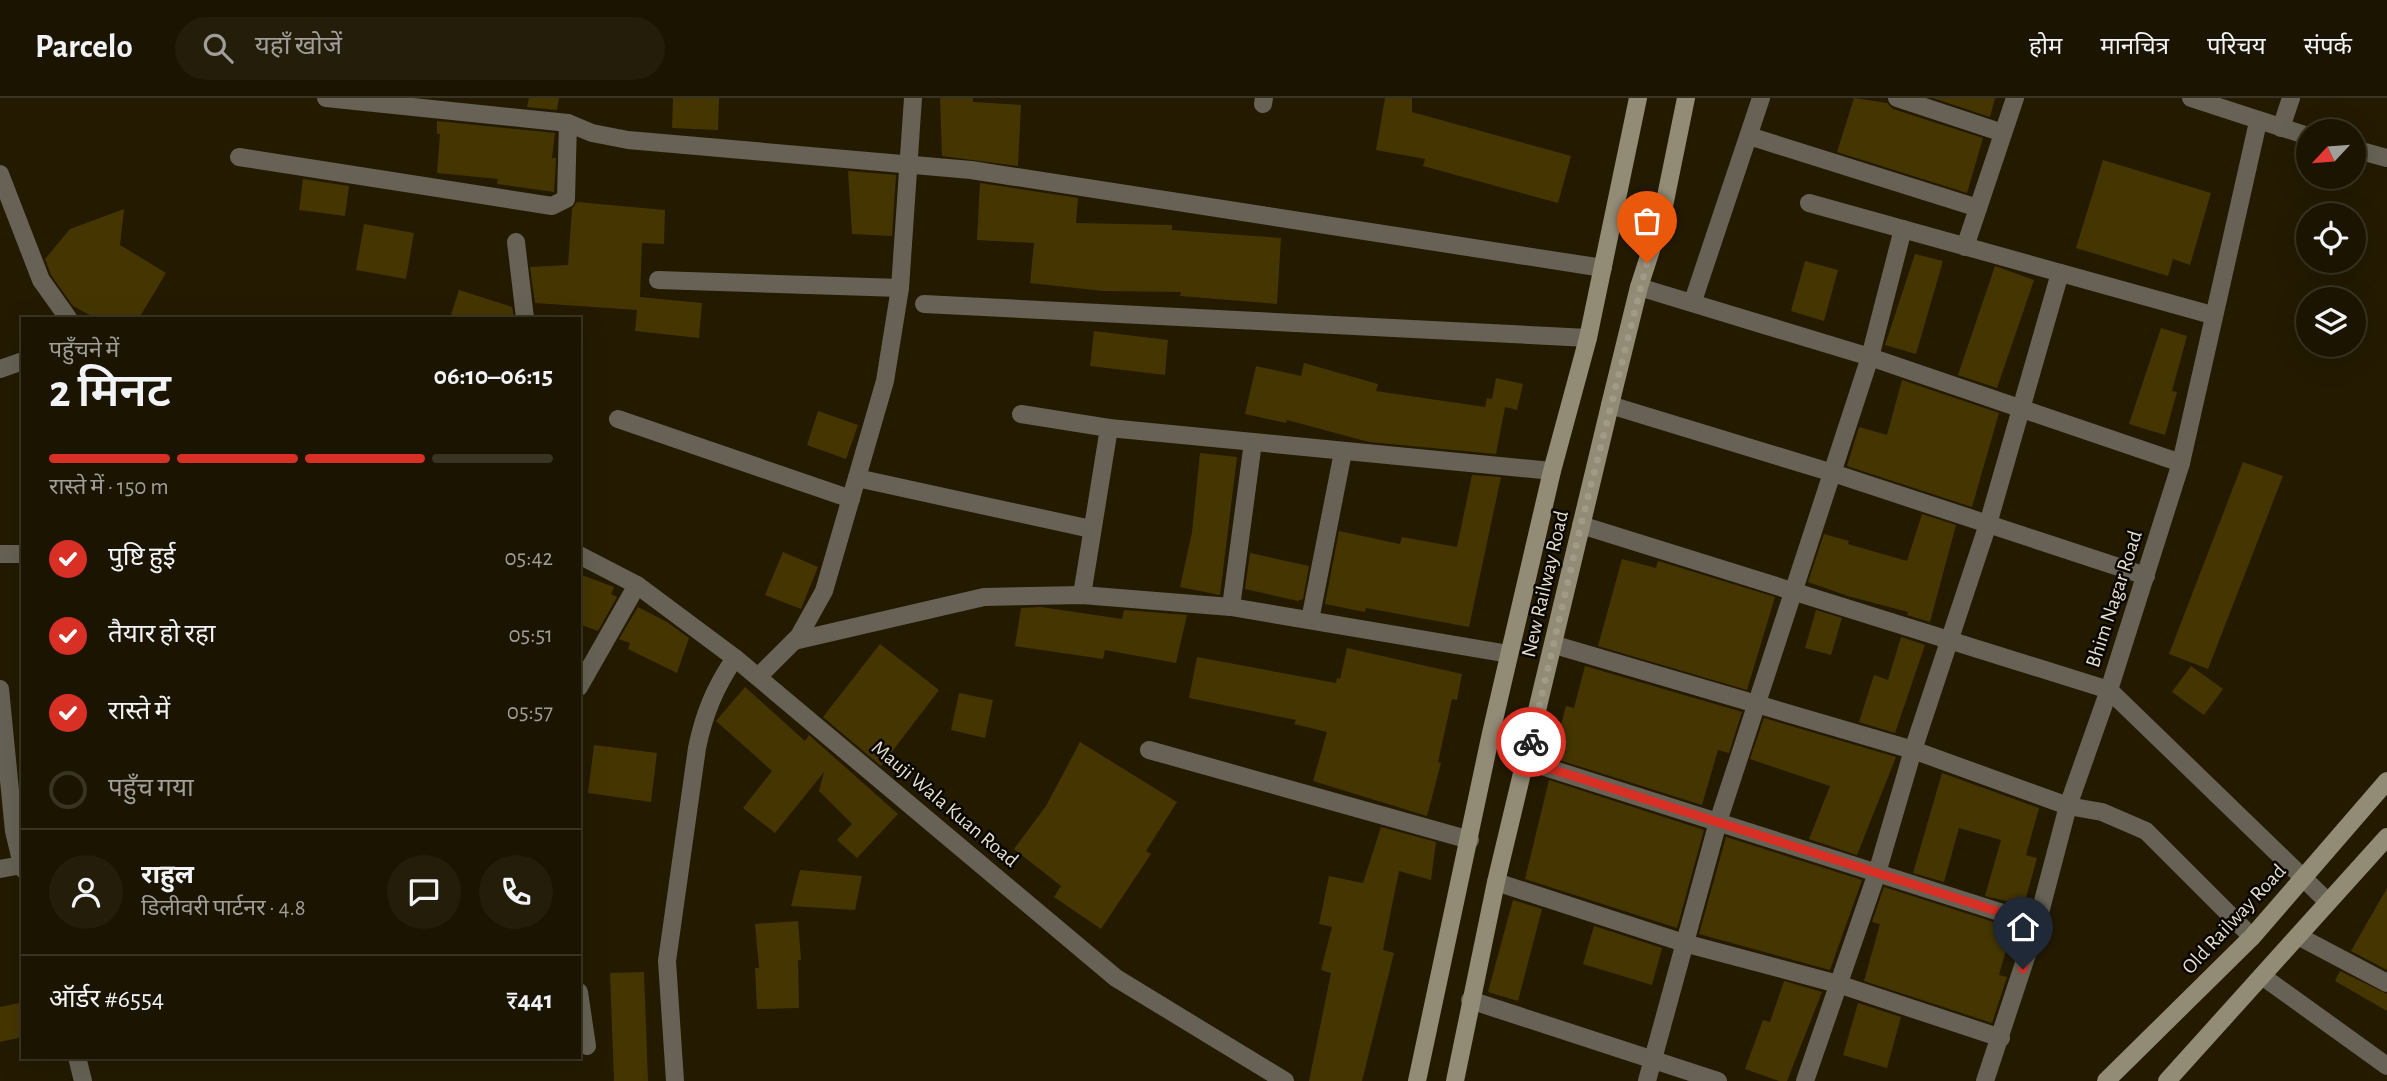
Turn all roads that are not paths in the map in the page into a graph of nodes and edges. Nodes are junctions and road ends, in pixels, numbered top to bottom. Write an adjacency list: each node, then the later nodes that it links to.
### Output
1 (326, 98): 11 (street)
2 (913, 98): 19 (street)
3 (1638, 98): 26 (main road, New Railway Road)
4 (1686, 98): 29 (main road, New Railway Road)
5 (1761, 98): 15 (street)
6 (1897, 98): 14 (street)
7 (2015, 98): 14 (street)
8 (2191, 98): 10 (street)
9 (2291, 98): 12 (street)
10 (2258, 122): 12 (street); 33 (street, Bhim Nagar Road)
11 (568, 123): 17 (street); 19 (street)
12 (2281, 128): 13 (street)
13 (2296, 132)
14 (2003, 133): 22 (street)
15 (1749, 136): 22 (street); 31 (street)
16 (2366, 152): 18 (street)
17 (239, 157)
18 (2387, 158)
19 (907, 162): 26 (street); 30 (street)
20 (0, 174): 34 (street)
21 (1809, 203): 23 (street)
22 (1978, 208): 25 (street)
23 (1903, 229): 25 (street); 37 (street)
24 (516, 242): 35 (street)
25 (1965, 247): 27 (street)
26 (1602, 268): 36 (main road, New Railway Road)
27 (2060, 273): 33 (street); 41 (street)
28 (658, 280): 30 (street)
29 (1639, 287): 31 (street); 40 (main road, New Railway Road)
30 (900, 288): 50 (street)
31 (1693, 301): 37 (street)
32 (924, 304): 36 (street)
33 (2212, 315): 47 (street, Bhim Nagar Road)
34 (67, 317)
35 (525, 317)
36 (1588, 338): 48 (main road, New Railway Road)
37 (1870, 357): 41 (street); 49 (street)
38 (21, 362): 39 (street)
39 (0, 369)
40 (1610, 405): 49 (street); 53 (main road, New Railway Road)
41 (2021, 408): 47 (street); 52 (street)
42 (1021, 414): 44 (street)
43 (618, 419): 51 (street)
44 (1109, 428): 45 (street); 54 (street)
45 (1253, 442): 46 (street); 62 (street)
46 (1343, 452): 48 (street); 63 (street)
47 (2181, 463): 58 (street, Bhim Nagar Road)
48 (1552, 471): 67 (main road, New Railway Road)
49 (1833, 473): 52 (street); 60 (street)
50 (857, 478): 51 (street); 54 (street)
51 (850, 499): 65 (street)
52 (1988, 524): 58 (street); 64 (street)
53 (1581, 525): 60 (street); 66 (main road, New Railway Road)
54 (1091, 529): 61 (street)
55 (0, 554): 56 (street)
56 (21, 554)
57 (581, 556): 59 (street, Mauji Wala Kuan Road)
58 (2146, 576): 72 (street, Bhim Nagar Road)
59 (637, 585): 68 (street, Mauji Wala Kuan Road); 70 (street)
60 (1792, 590): 64 (street); 73 (street)
61 (1082, 595): 62 (street); 65 (street)
62 (1231, 607): 63 (street)
63 (1310, 620): 67 (street)
64 (1952, 639): 72 (street); 75 (street)
65 (794, 641): 69 (street)
66 (1555, 645): 73 (street); 76 (main road, New Railway Road)
67 (1509, 654): 82 (main road, New Railway Road)
68 (734, 657): 69 (street, Mauji Wala Kuan Road); 105 (street)
69 (758, 677): 106 (street, Mauji Wala Kuan Road)
70 (581, 683)
71 (0, 689): 80 (street)
72 (2109, 690): 78 (street, Bhim Nagar Road); 87 (street)
73 (1756, 703): 75 (street); 79 (street)
74 (1149, 750): 82 (street)
75 (1913, 750): 78 (street); 86 (street)
76 (1526, 761): 79 (street); 88 (main road, New Railway Road)
77 (2387, 781): 87 (main road, Old Railway Road)
78 (2068, 806): 90 (street, Bhim Nagar Road); 92 (street)
79 (1718, 822): 86 (street); 93 (street)
80 (18, 830): 83 (street)
81 (2387, 837): 89 (main road)
82 (1470, 840): 107 (main road, New Railway Road)
83 (21, 858)
84 (21, 867): 85 (street)
85 (0, 869)
86 (1877, 873): 90 (street); 96 (street)
87 (2303, 879): 89 (street); 92 (main road, Old Railway Road)
88 (1496, 882): 93 (street); 97 (main road, New Railway Road)
89 (2328, 902): 91 (main road)
90 (2037, 924): 99 (street, Bhim Nagar Road)
91 (2298, 936): 94 (main road); 95 (street)
92 (2252, 937): 113 (main road, Old Railway Road)
93 (1684, 943): 96 (street); 101 (street)
94 (2262, 976): 103 (street); 114 (main road)
95 (2387, 983)
96 (1838, 984): 99 (street); 111 (street)
97 (1470, 1000): 101 (street); 108 (main road, New Railway Road)
98 (581, 1006): 100 (street)
99 (2001, 1038): 112 (street, Bhim Nagar Road)
100 (587, 1046)
101 (1653, 1058): 109 (street); 110 (street)
102 (78, 1059): 104 (street)
103 (2387, 1066)
104 (83, 1081)
105 (675, 1081)
106 (1285, 1081)
107 (1417, 1081)
108 (1455, 1081)
109 (1647, 1081)
110 (1718, 1081)
111 (1805, 1081)
112 (1985, 1081)
113 (2106, 1081)
114 (2167, 1081)

